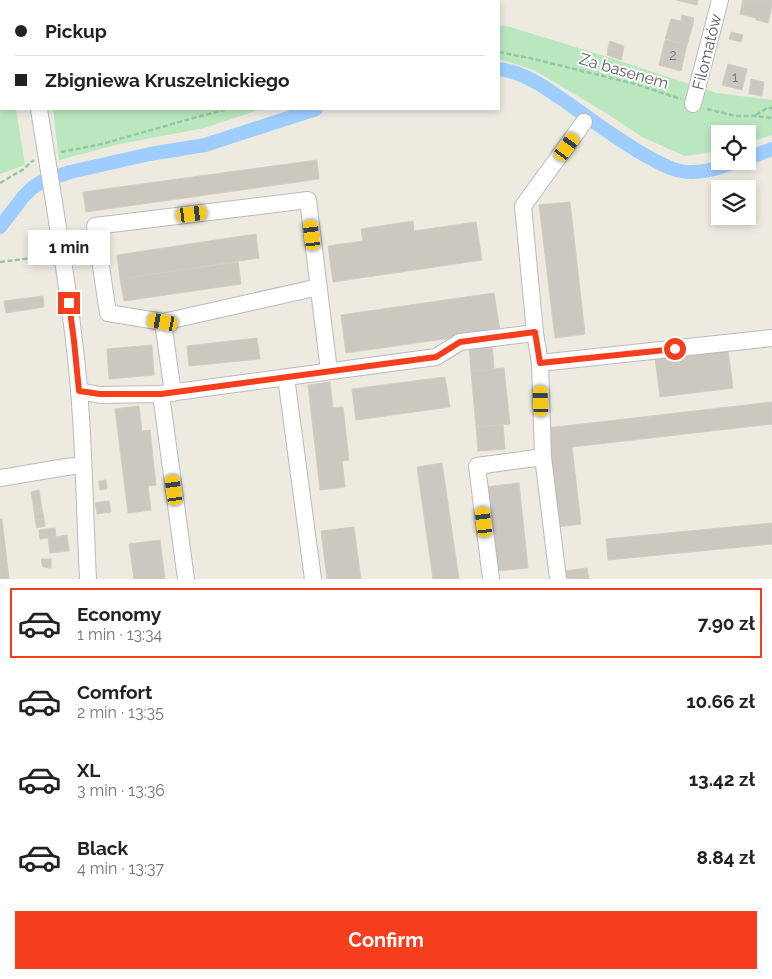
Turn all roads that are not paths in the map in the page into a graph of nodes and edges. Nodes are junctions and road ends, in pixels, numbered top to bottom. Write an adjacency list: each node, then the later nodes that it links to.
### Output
1 (720, 0): 2 (street, Filomatów)
2 (694, 104)
3 (40, 110): 12 (street)
4 (584, 122): 7 (street)
5 (319, 287): 6 (street); 6 (street); 10 (street)
6 (163, 322): 13 (street)
7 (535, 332): 9 (street); 10 (street)
8 (772, 338): 9 (street)
9 (540, 363): 14 (street)
10 (329, 371): 11 (street)
11 (286, 377): 13 (street); 19 (street)
12 (79, 391): 13 (street); 15 (street)
13 (167, 394): 18 (street)
14 (543, 457): 20 (street); 21 (street)
15 (83, 465): 16 (street); 17 (street)
16 (0, 478)
17 (88, 579)
18 (186, 579)
19 (313, 579)
20 (491, 579)
21 (558, 579)

